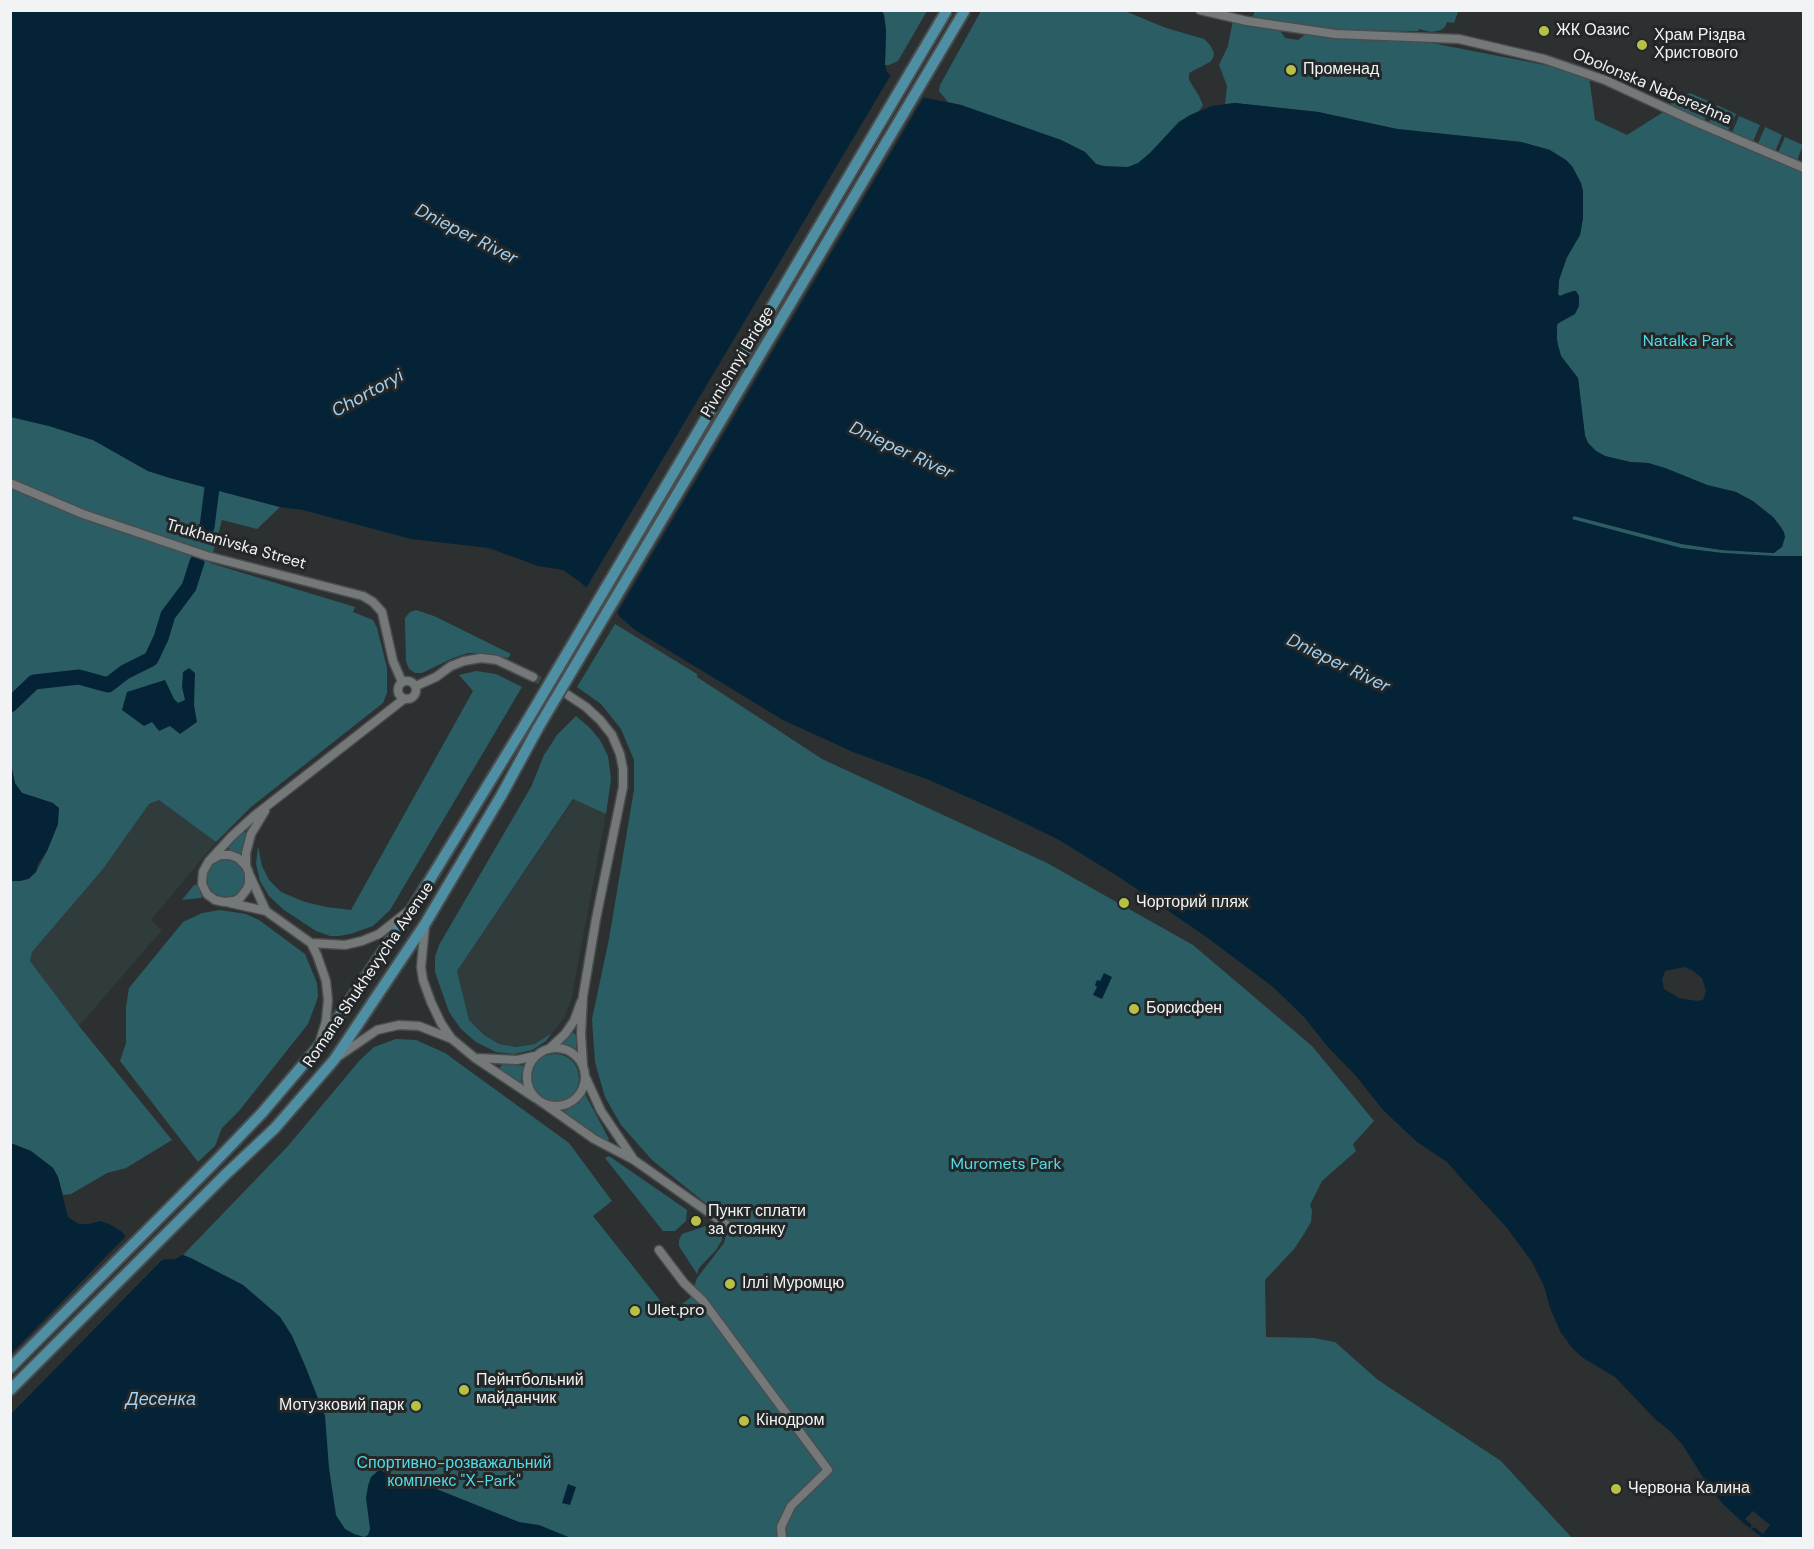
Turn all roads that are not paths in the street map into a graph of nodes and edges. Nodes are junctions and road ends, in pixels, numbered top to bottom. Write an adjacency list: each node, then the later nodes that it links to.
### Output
1 (947, 10): 11 (main road, Pivnichnyi Bridge, bridge)
2 (965, 10): 12 (main road, Pivnichnyi Bridge, bridge)
3 (1200, 10): 4 (street, Obolonska Naberezhna)
4 (1803, 168)
5 (10, 483): 7 (street, Trukhanivska Street)
6 (533, 677): 8 (street)
7 (402, 682): 8 (street); 10 (street)
8 (416, 686): 10 (street)
9 (568, 695): 21 (street)
10 (404, 699): 13 (street)
11 (527, 721): 17 (main road, Romana Shukhevycha Avenue)
12 (538, 728): 19 (main road, Romana Shukhevycha Avenue)
13 (275, 800): 14 (street); 15 (street)
14 (209, 861): 15 (street); 16 (street)
15 (248, 869): 16 (street); 18 (street)
16 (224, 902): 18 (street)
17 (412, 909): 20 (street); 23 (main road, Romana Shukhevycha Avenue)
18 (266, 911): 20 (street)
19 (425, 924): 22 (street); 27 (main road, Romana Shukhevycha Avenue)
20 (311, 943): 23 (street)
21 (583, 996): 24 (street); 28 (street)
22 (452, 1039): 26 (street); 27 (street)
23 (319, 1046): 34 (main road, Romana Shukhevycha Avenue)
24 (551, 1047): 25 (street); 28 (street)
25 (535, 1056): 26 (street); 30 (street)
26 (475, 1058): 30 (street)
27 (334, 1060): 35 (main road, Romana Shukhevycha Avenue)
28 (583, 1066): 29 (street)
29 (586, 1078): 30 (street); 31 (street)
30 (539, 1101): 31 (street)
31 (634, 1160): 32 (street)
32 (731, 1228)
33 (659, 1250): 36 (street)
34 (10, 1368)
35 (10, 1390)
36 (782, 1539)

